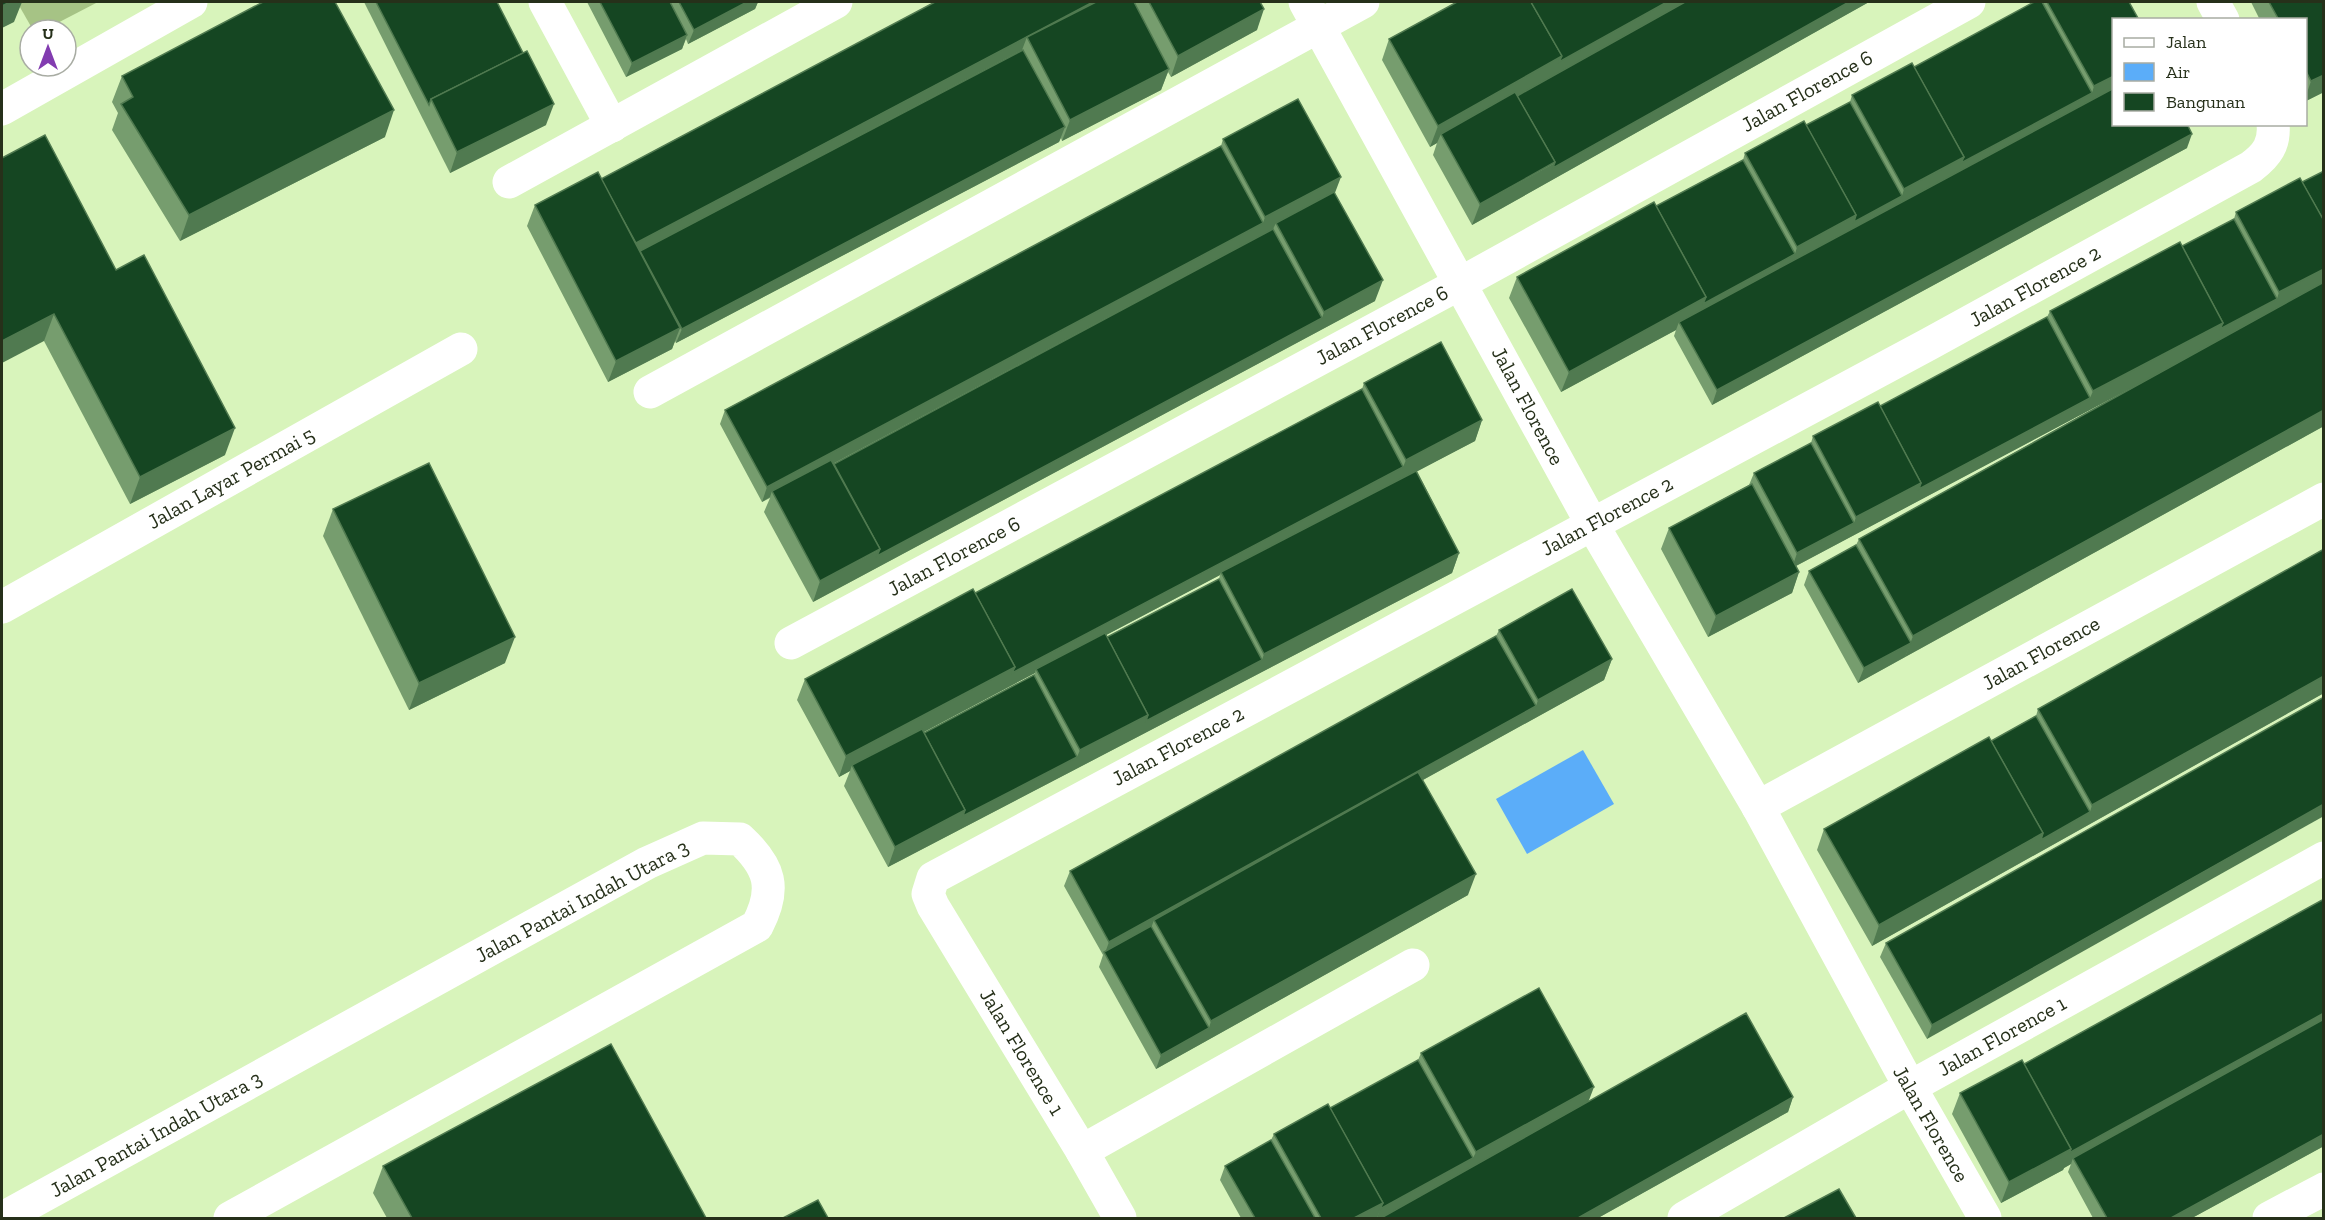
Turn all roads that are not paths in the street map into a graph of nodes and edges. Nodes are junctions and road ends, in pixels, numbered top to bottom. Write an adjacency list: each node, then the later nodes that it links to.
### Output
1 (191, 2): 9 (street)
2 (545, 2): 10 (street)
3 (1363, 2): 7 (street)
4 (1969, 2): 13 (street, Jalan Florence 6)
5 (2213, 2): 8 (street)
6 (831, 3): 10 (street)
7 (1312, 14): 13 (street, Jalan Florence); 15 (street)
8 (2222, 18)
9 (2, 109)
10 (612, 126): 12 (street)
11 (2273, 130): 17 (street, Jalan Florence 2)
12 (509, 182)
13 (1461, 283): 17 (street, Jalan Florence); 19 (street, Jalan Florence 6)
14 (461, 349): 18 (street, Jalan Layar Permai 5)
15 (650, 392)
16 (2324, 499): 20 (street, Jalan Florence)
17 (1592, 524): 20 (street, Jalan Florence); 22 (street, Jalan Florence 2)
18 (2, 608)
19 (791, 643)
20 (1758, 807): 24 (street, Jalan Florence)
21 (2324, 858): 24 (street, Jalan Florence 1)
22 (929, 885): 25 (street, Jalan Florence 1)
23 (1413, 965): 25 (street)
24 (1910, 1087): 30 (street, Jalan Florence 1); 31 (street, Jalan Florence)
25 (1082, 1151): 29 (street, Jalan Florence 1)
26 (2324, 1189): 32 (street)
27 (3, 1218): 28 (street, Jalan Pantai Indah Utara 3)
28 (230, 1218)
29 (1120, 1218)
30 (1684, 1218)
31 (1985, 1218)
32 (2269, 1218)

